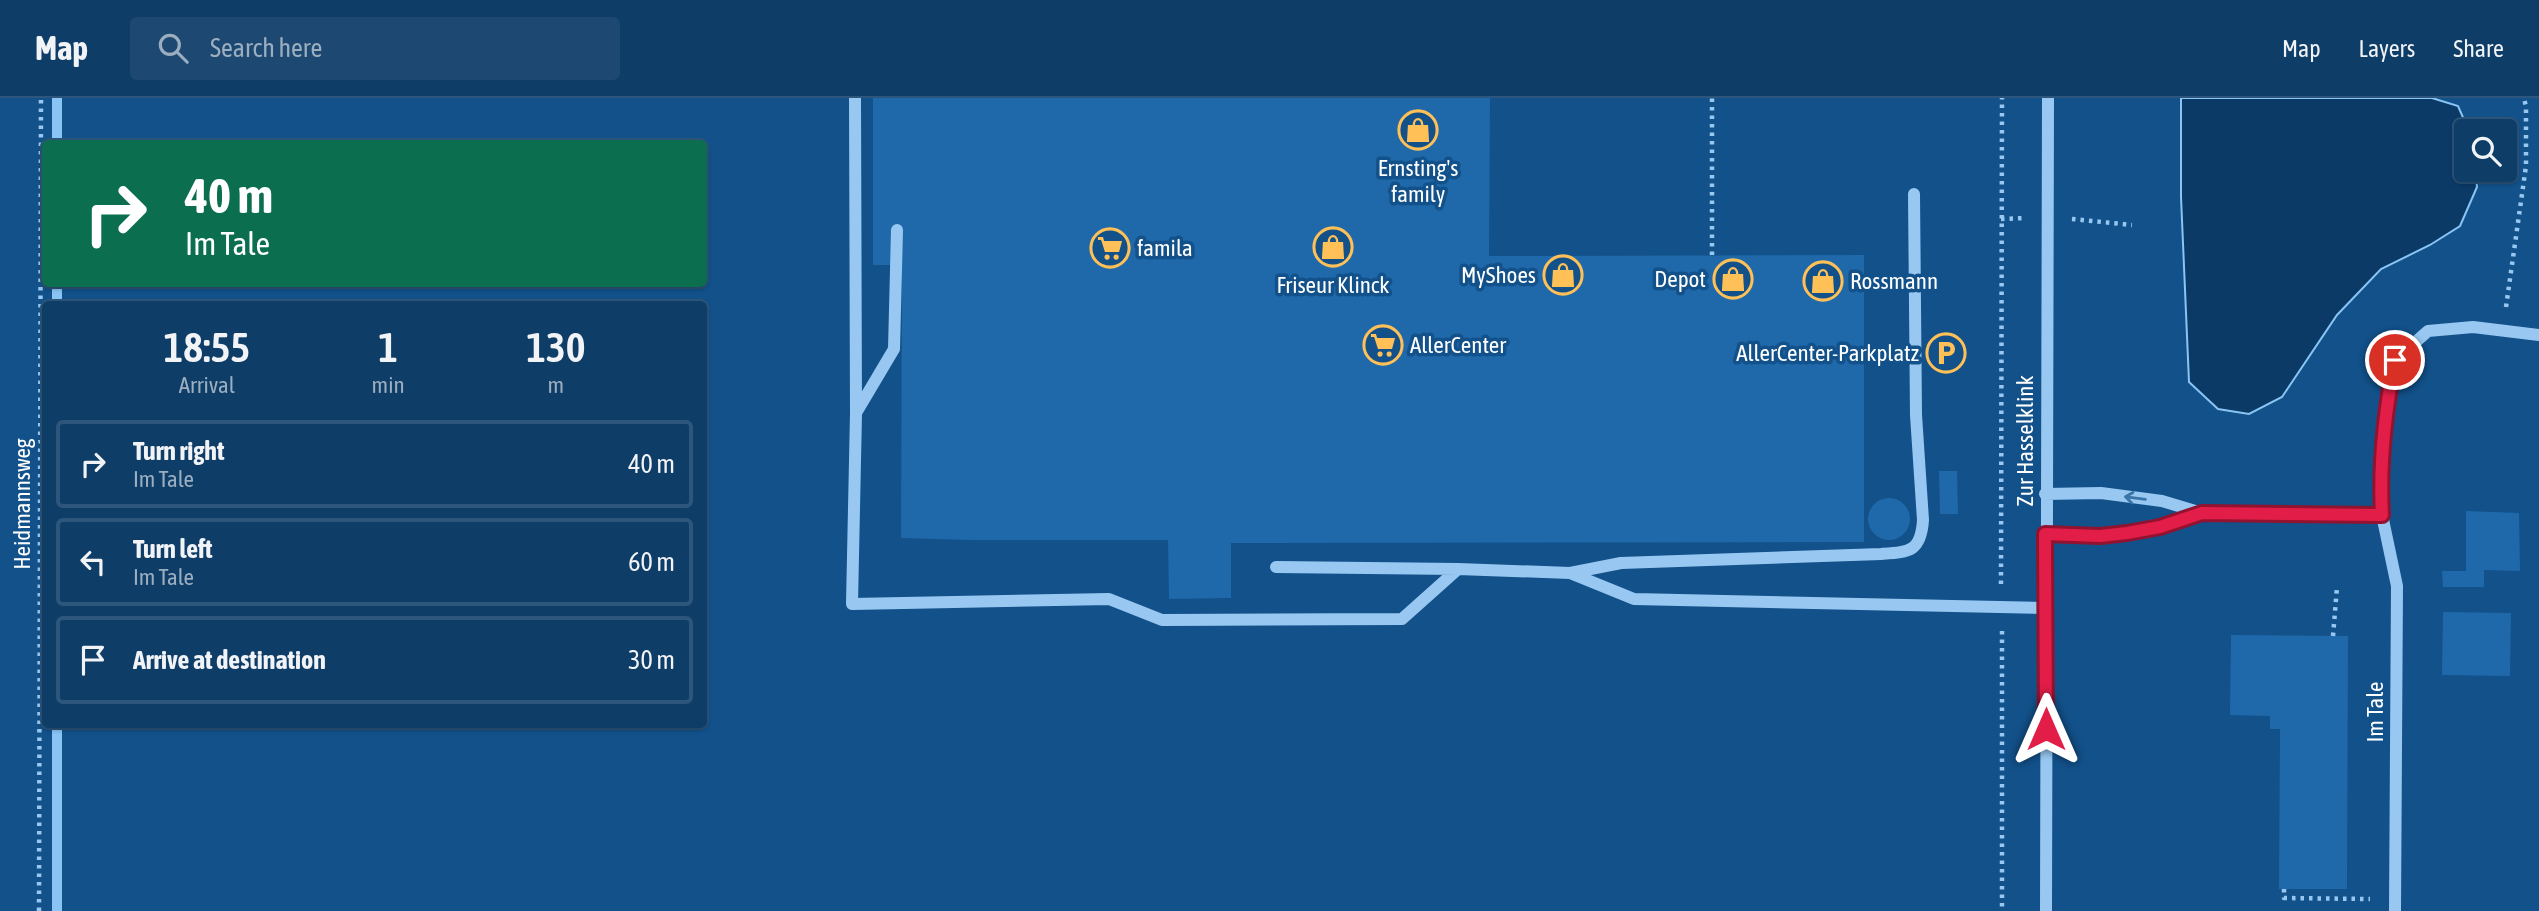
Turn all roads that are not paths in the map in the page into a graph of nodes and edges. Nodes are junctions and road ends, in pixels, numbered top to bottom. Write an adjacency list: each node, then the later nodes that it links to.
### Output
1 (855, 98): 6 (street)
2 (2048, 98): 7 (street, Zur Hasselklink)
3 (1914, 194): 13 (street)
4 (897, 230): 6 (street)
5 (2539, 335): 9 (street, Im Tale)
6 (856, 414): 12 (street)
7 (2045, 494): 8 (street, one-way to 7); 10 (street, Zur Hasselklink)
8 (2202, 513): 9 (street); 10 (street)
9 (2382, 515): 15 (street, Im Tale)
10 (2045, 534): 14 (street, Zur Hasselklink)
11 (1276, 567): 12 (street)
12 (1458, 569): 13 (street)
13 (1570, 573): 14 (street)
14 (2045, 608): 16 (street, Zur Hasselklink)
15 (2395, 906)
16 (2046, 911)

